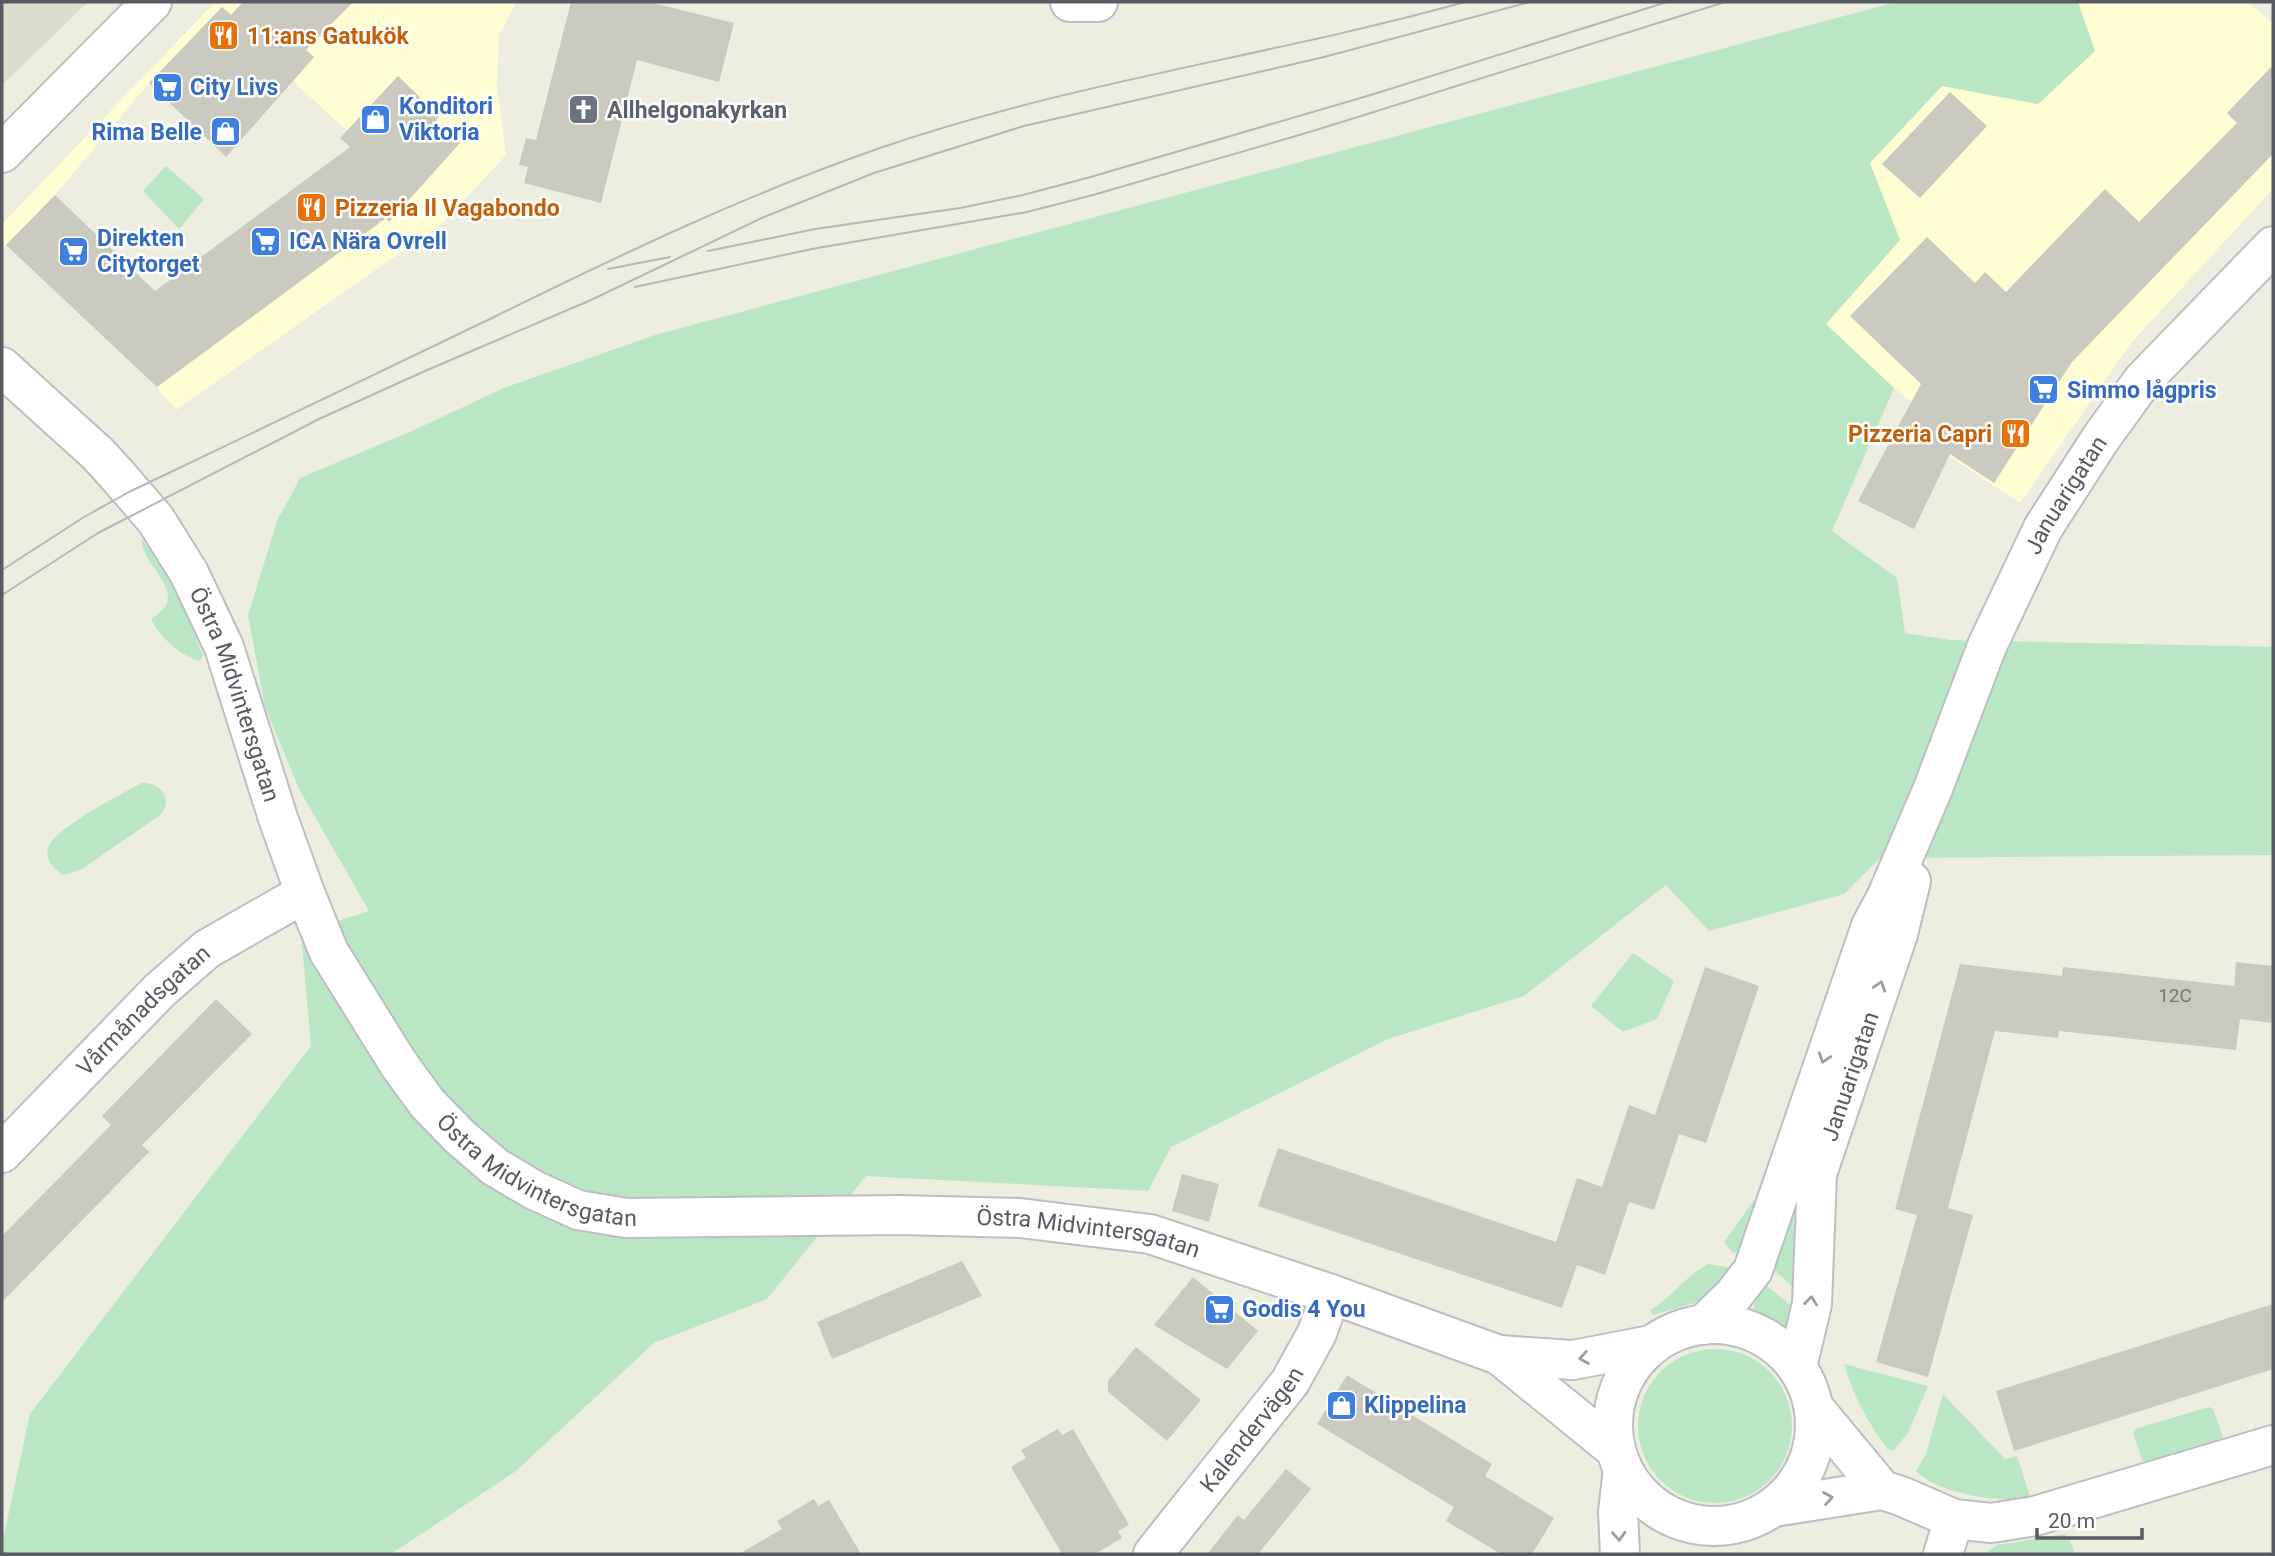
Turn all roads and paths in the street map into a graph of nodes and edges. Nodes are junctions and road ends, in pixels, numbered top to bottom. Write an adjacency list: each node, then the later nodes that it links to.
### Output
1 (152, 2): 4 (street)
2 (1070, 2): 3 (street)
3 (1098, 2)
4 (2, 153)
5 (2273, 246): 7 (street, Januarigatan)
6 (2, 367): 8 (street, Östra Midvintersgatan)
7 (1932, 791): 11 (street, Januarigatan, one-way to 11); 14 (street, Januarigatan, one-way to 7)
8 (305, 893): 9 (street, Vårmånadsgatan); 10 (street, Östra Midvintersgatan)
9 (2, 1153)
10 (1331, 1294): 13 (street, Östra Midvintersgatan); 22 (street, Kalendervägen)
11 (1703, 1325): 12 (street); 14 (street)
12 (1651, 1345): 13 (street, Östra Midvintersgatan, one-way to 13); 17 (street)
13 (1499, 1355): 17 (street, Östra Midvintersgatan)
14 (1797, 1367): 15 (street)
15 (1814, 1408): 18 (street); 19 (street)
16 (2273, 1445): 20 (street)
17 (1619, 1460): 21 (street); 23 (street, one-way to 23)
18 (1882, 1490): 19 (street, one-way to 18); 20 (street)
19 (1774, 1507): 21 (street)
20 (1954, 1518): 25 (street)
21 (1714, 1526): 24 (street)
22 (1153, 1554)
23 (1620, 1554)
24 (1687, 1554)
25 (1943, 1554)

